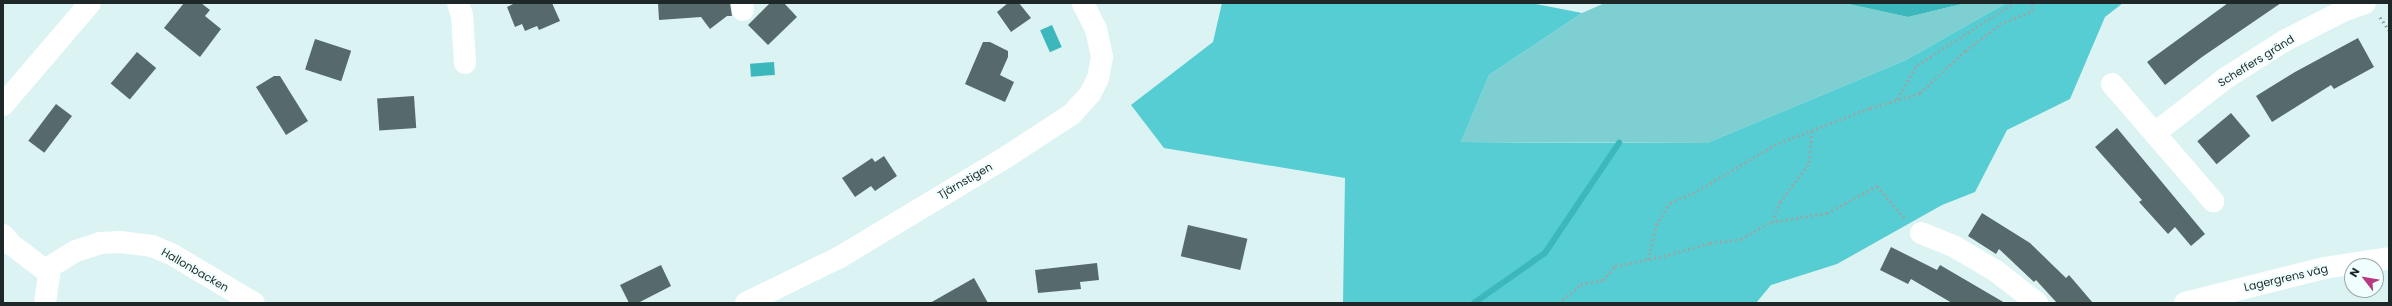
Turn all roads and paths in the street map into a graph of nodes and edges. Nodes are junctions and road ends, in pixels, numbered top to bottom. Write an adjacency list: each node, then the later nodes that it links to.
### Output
1 (90, 3): 10 (street)
2 (458, 3): 7 (street)
3 (1083, 3): 22 (street, Tjärnstigen)
4 (2014, 3): 9 (path)
5 (2032, 3): 9 (path)
6 (2365, 3): 12 (street, Scheffers gränd)
7 (465, 63)
8 (2112, 84): 12 (street)
9 (1897, 100): 11 (path)
10 (3, 105)
11 (1812, 130): 14 (path); 18 (path)
12 (2155, 133): 13 (street)
13 (2213, 201)
14 (1772, 222): 15 (path); 18 (path)
15 (1916, 229): 24 (street)
16 (3, 235): 19 (street)
17 (2389, 258): 25 (street, Lagergrens väg)
18 (1648, 260): 23 (path)
19 (45, 270): 20 (street); 21 (street, Hallonbacken)
20 (45, 303)
21 (254, 303)
22 (746, 303)
23 (1559, 303)
24 (2037, 303)
25 (2185, 303)

